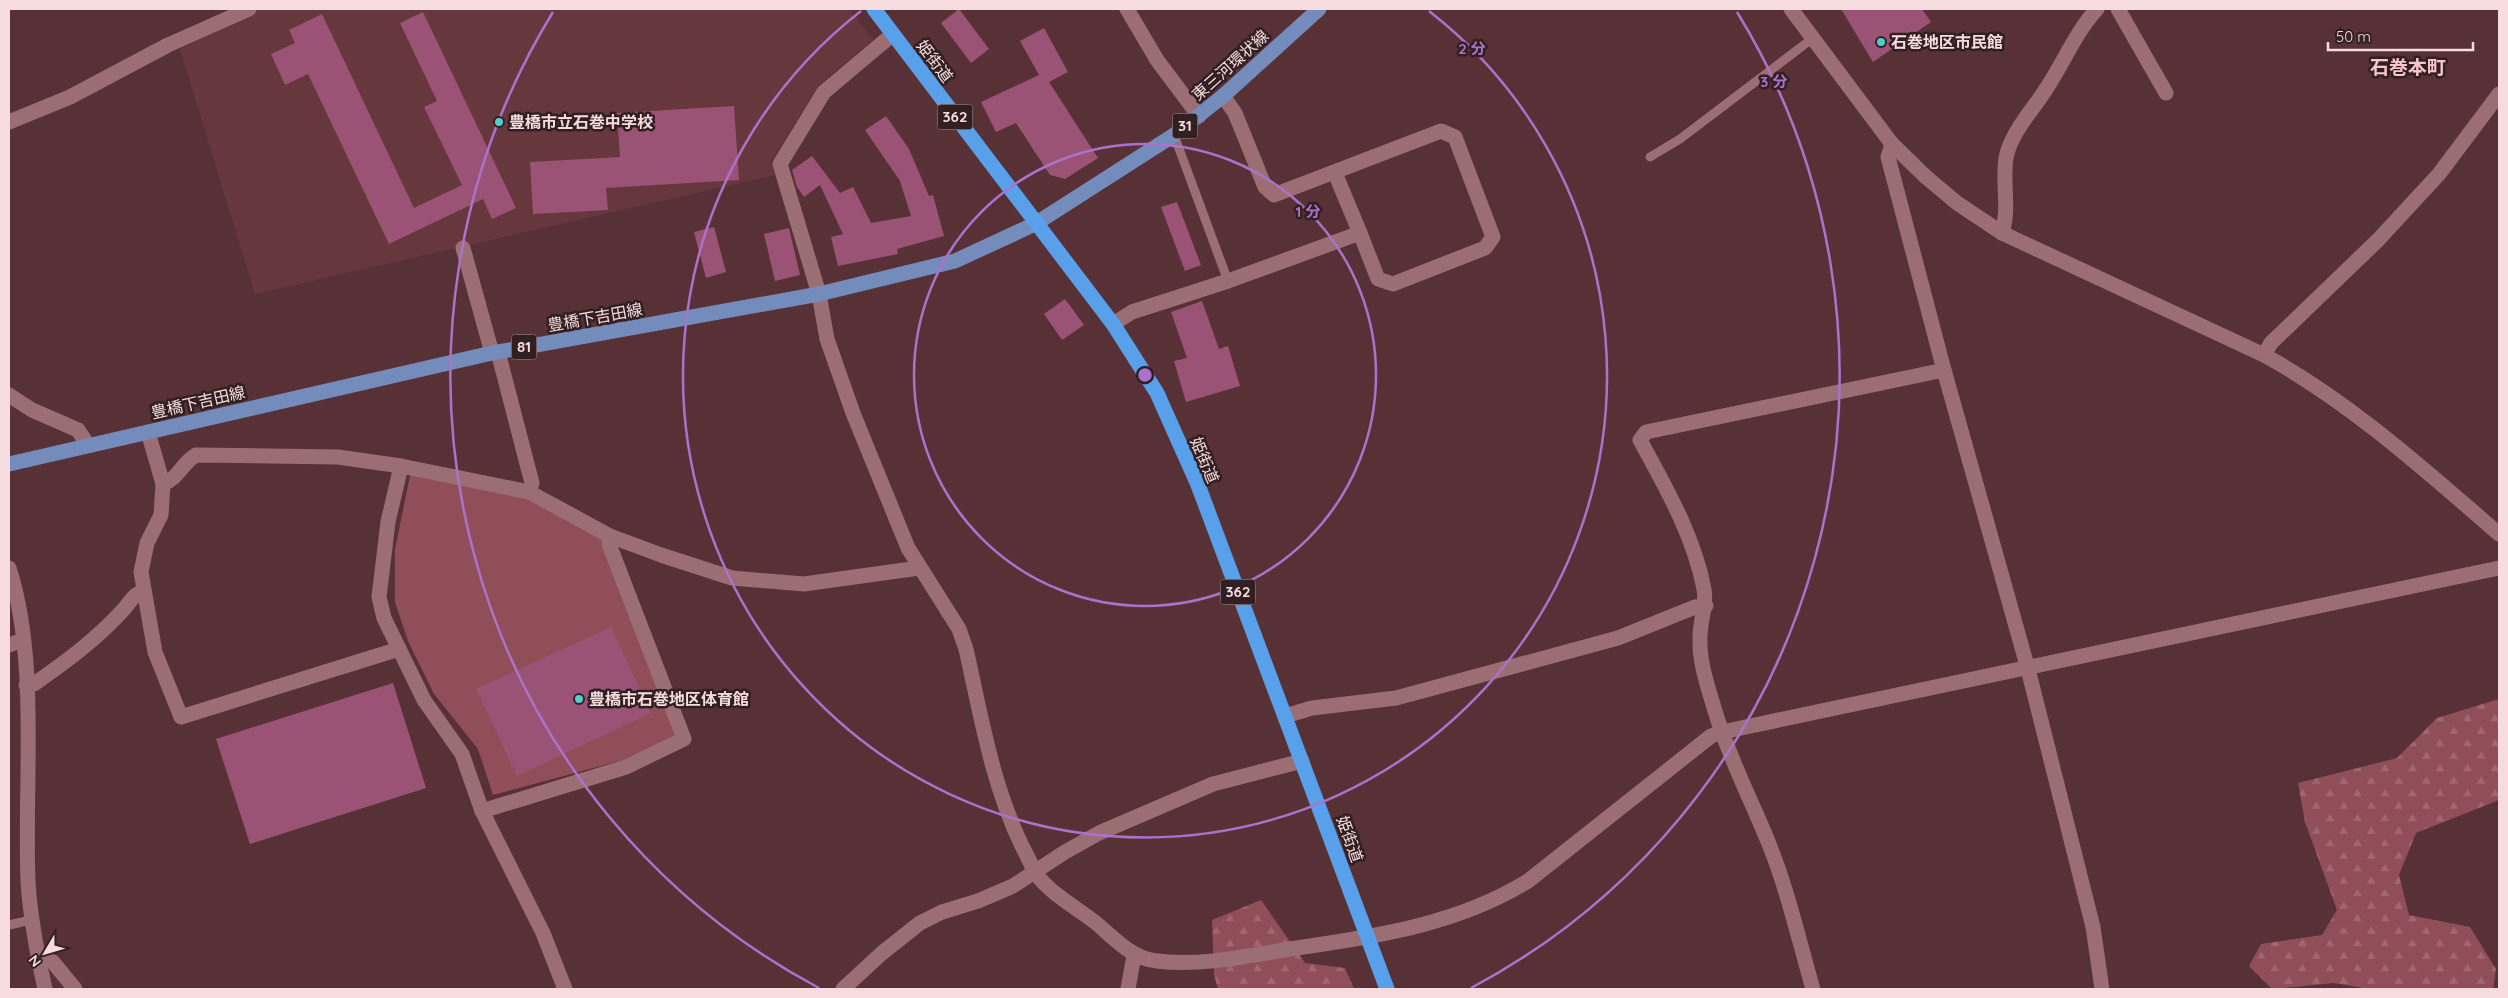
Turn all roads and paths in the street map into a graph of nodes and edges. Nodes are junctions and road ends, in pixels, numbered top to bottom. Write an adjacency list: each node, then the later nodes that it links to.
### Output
1 (249, 9): 14 (street)
2 (874, 9): 8 (highway, 姫街道 / 362)
3 (1127, 9): 13 (street)
4 (1319, 9): 12 (main road, 東三河環状線 / 31)
5 (1791, 9): 9 (street)
6 (2098, 9): 21 (street)
7 (2118, 9): 10 (street)
8 (893, 34): 19 (highway, 姫街道 / 362); 24 (street)
9 (1813, 38): 16 (street); 17 (lane)
10 (2166, 93)
11 (2499, 95): 27 (street)
12 (1223, 96): 13 (main road, 東三河環状線 / 31); 18 (street)
13 (1199, 116): 15 (main road, 東三河環状線 / 31)
14 (9, 122)
15 (1174, 134): 19 (main road, 東三河環状線 / 31); 23 (lane)
16 (1892, 144): 21 (street); 28 (street)
17 (1650, 157)
18 (1335, 173): 20 (street); 20 (street)
19 (1036, 224): 24 (main road, 豊橋下吉田線 / 81); 25 (highway, 姫街道 / 362)
20 (1360, 233): 23 (street)
21 (2002, 233): 27 (street)
22 (463, 248): 26 (street)
23 (1228, 282): 25 (street)
24 (819, 294): 26 (main road, 豊橋下吉田線 / 81); 39 (street)
25 (1113, 324): 48 (highway, 姫街道 / 362)
26 (495, 352): 30 (main road, 豊橋下吉田線 / 81); 35 (street)
27 (2264, 355): 36 (street)
28 (1944, 370): 42 (street); 46 (street)
29 (9, 395): 31 (street)
30 (148, 432): 31 (main road, 豊橋下吉田線 / 81); 34 (street)
31 (88, 445): 32 (main road, 豊橋下吉田線 / 81)
32 (9, 464)
33 (401, 466): 34 (street); 35 (street); 45 (street)
34 (163, 484): 41 (street)
35 (529, 492): 37 (street)
36 (2499, 534)
37 (610, 536): 39 (street); 51 (street)
38 (9, 568): 43 (street)
39 (919, 568): 52 (street)
40 (2499, 568): 46 (street)
41 (144, 592): 45 (street); 47 (street)
42 (1706, 606): 48 (street); 49 (street)
43 (24, 640): 44 (street); 47 (street)
44 (9, 645)
45 (399, 649): 51 (street)
46 (2028, 669): 49 (street); 65 (street)
47 (26, 685): 53 (street)
48 (1285, 716): 50 (highway, 姫街道 / 362)
49 (1722, 732): 55 (street); 64 (street)
50 (1302, 761): 52 (street); 55 (highway, 姫街道 / 362)
51 (482, 811): 60 (street)
52 (1036, 873): 57 (street); 61 (street)
53 (31, 920): 54 (lane); 56 (street)
54 (9, 924)
55 (1368, 938): 57 (street); 63 (highway, 姫街道 / 362)
56 (38, 957): 58 (street); 59 (street)
57 (1137, 957): 62 (street)
58 (44, 989)
59 (75, 989)
60 (565, 989)
61 (843, 989)
62 (1128, 989)
63 (1387, 989)
64 (1813, 989)
65 (2102, 989)

